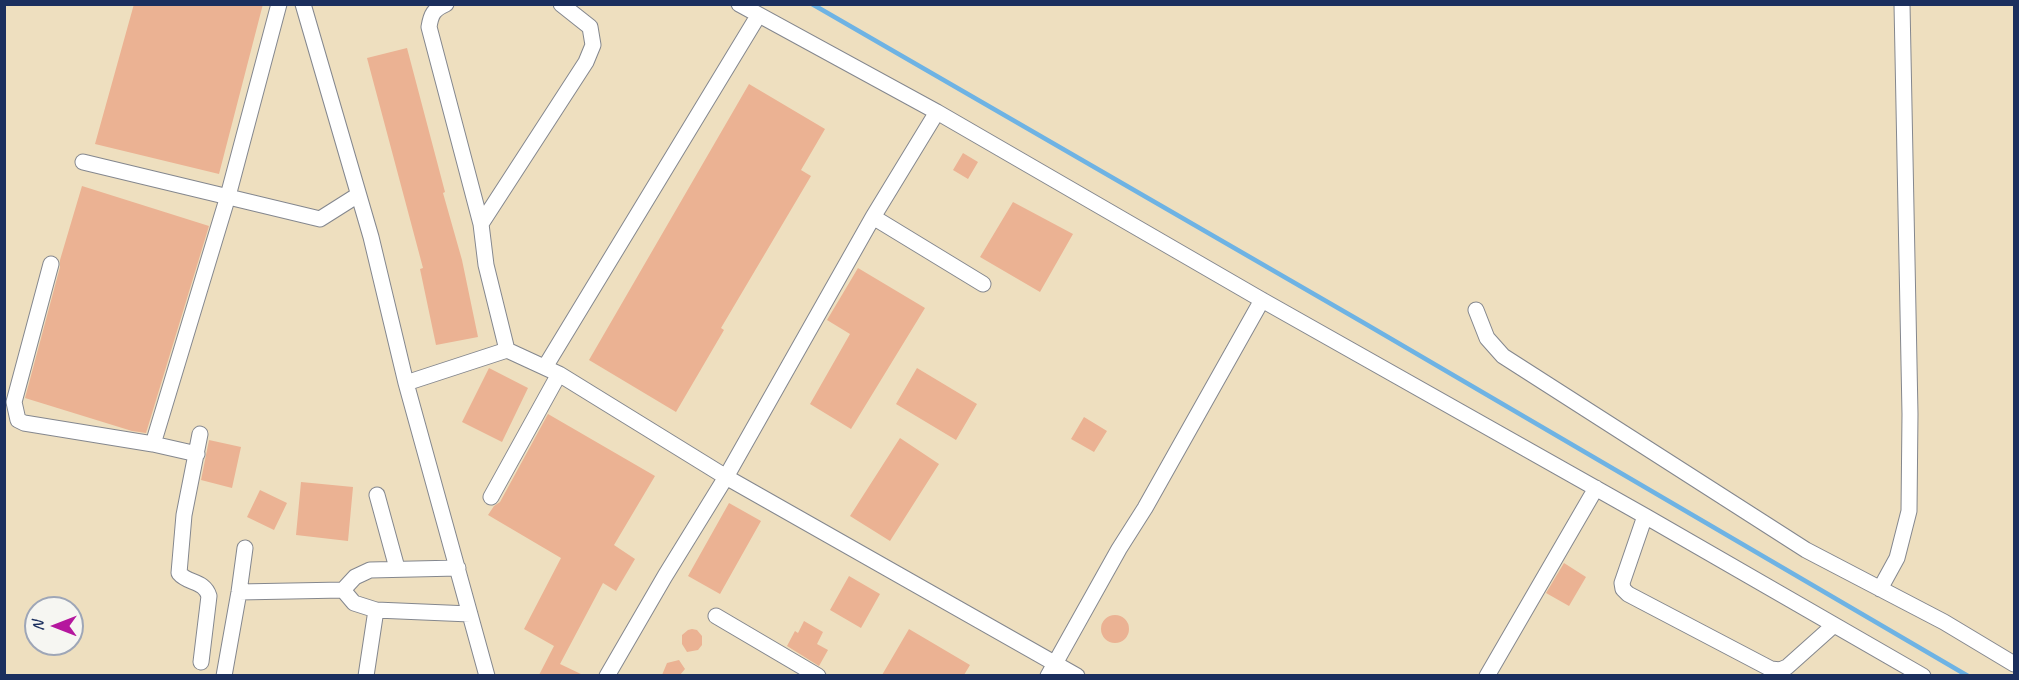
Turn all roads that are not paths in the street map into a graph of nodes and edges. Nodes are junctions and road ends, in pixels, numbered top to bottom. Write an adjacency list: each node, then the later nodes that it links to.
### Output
1 (279, 4): 11 (lane)
2 (303, 4): 10 (lane)
3 (446, 4): 13 (lane)
4 (561, 4): 13 (lane)
5 (739, 4): 7 (lane)
6 (1902, 4): 33 (lane)
7 (758, 16): 8 (lane); 19 (lane)
8 (937, 112): 12 (lane); 16 (lane)
9 (83, 162): 11 (lane)
10 (358, 195): 11 (lane); 21 (lane)
11 (232, 197): 23 (lane)
12 (873, 217): 15 (lane); 25 (lane)
13 (481, 225): 18 (lane)
14 (51, 264): 23 (lane)
15 (984, 284)
16 (1262, 300): 26 (lane); 42 (lane)
17 (1476, 310): 33 (lane)
18 (507, 350): 19 (lane); 21 (lane)
19 (545, 367): 20 (lane)
20 (559, 375): 25 (lane); 28 (lane)
21 (406, 383): 32 (lane)
22 (200, 434): 24 (lane)
23 (158, 445): 24 (lane)
24 (191, 453): 40 (lane)
25 (726, 477): 42 (lane); 46 (lane)
26 (1596, 488): 29 (lane); 49 (lane)
27 (376, 495): 31 (lane)
28 (491, 497)
29 (1645, 516): 39 (lane); 39 (lane)
30 (245, 548): 35 (lane)
31 (397, 568): 32 (lane); 34 (lane)
32 (458, 568): 37 (lane)
33 (1880, 589): 41 (lane)
34 (343, 590): 35 (lane); 36 (lane)
35 (239, 592): 43 (lane)
36 (376, 610): 37 (lane); 44 (lane)
37 (470, 614): 45 (lane)
38 (716, 616): 47 (lane)
39 (1834, 624): 50 (lane)
40 (201, 662)
41 (2014, 664)
42 (1051, 669): 48 (lane)
43 (224, 675)
44 (366, 675)
45 (487, 675)
46 (607, 675)
47 (818, 675)
48 (1077, 675)
49 (1487, 675)
50 (1923, 675)

